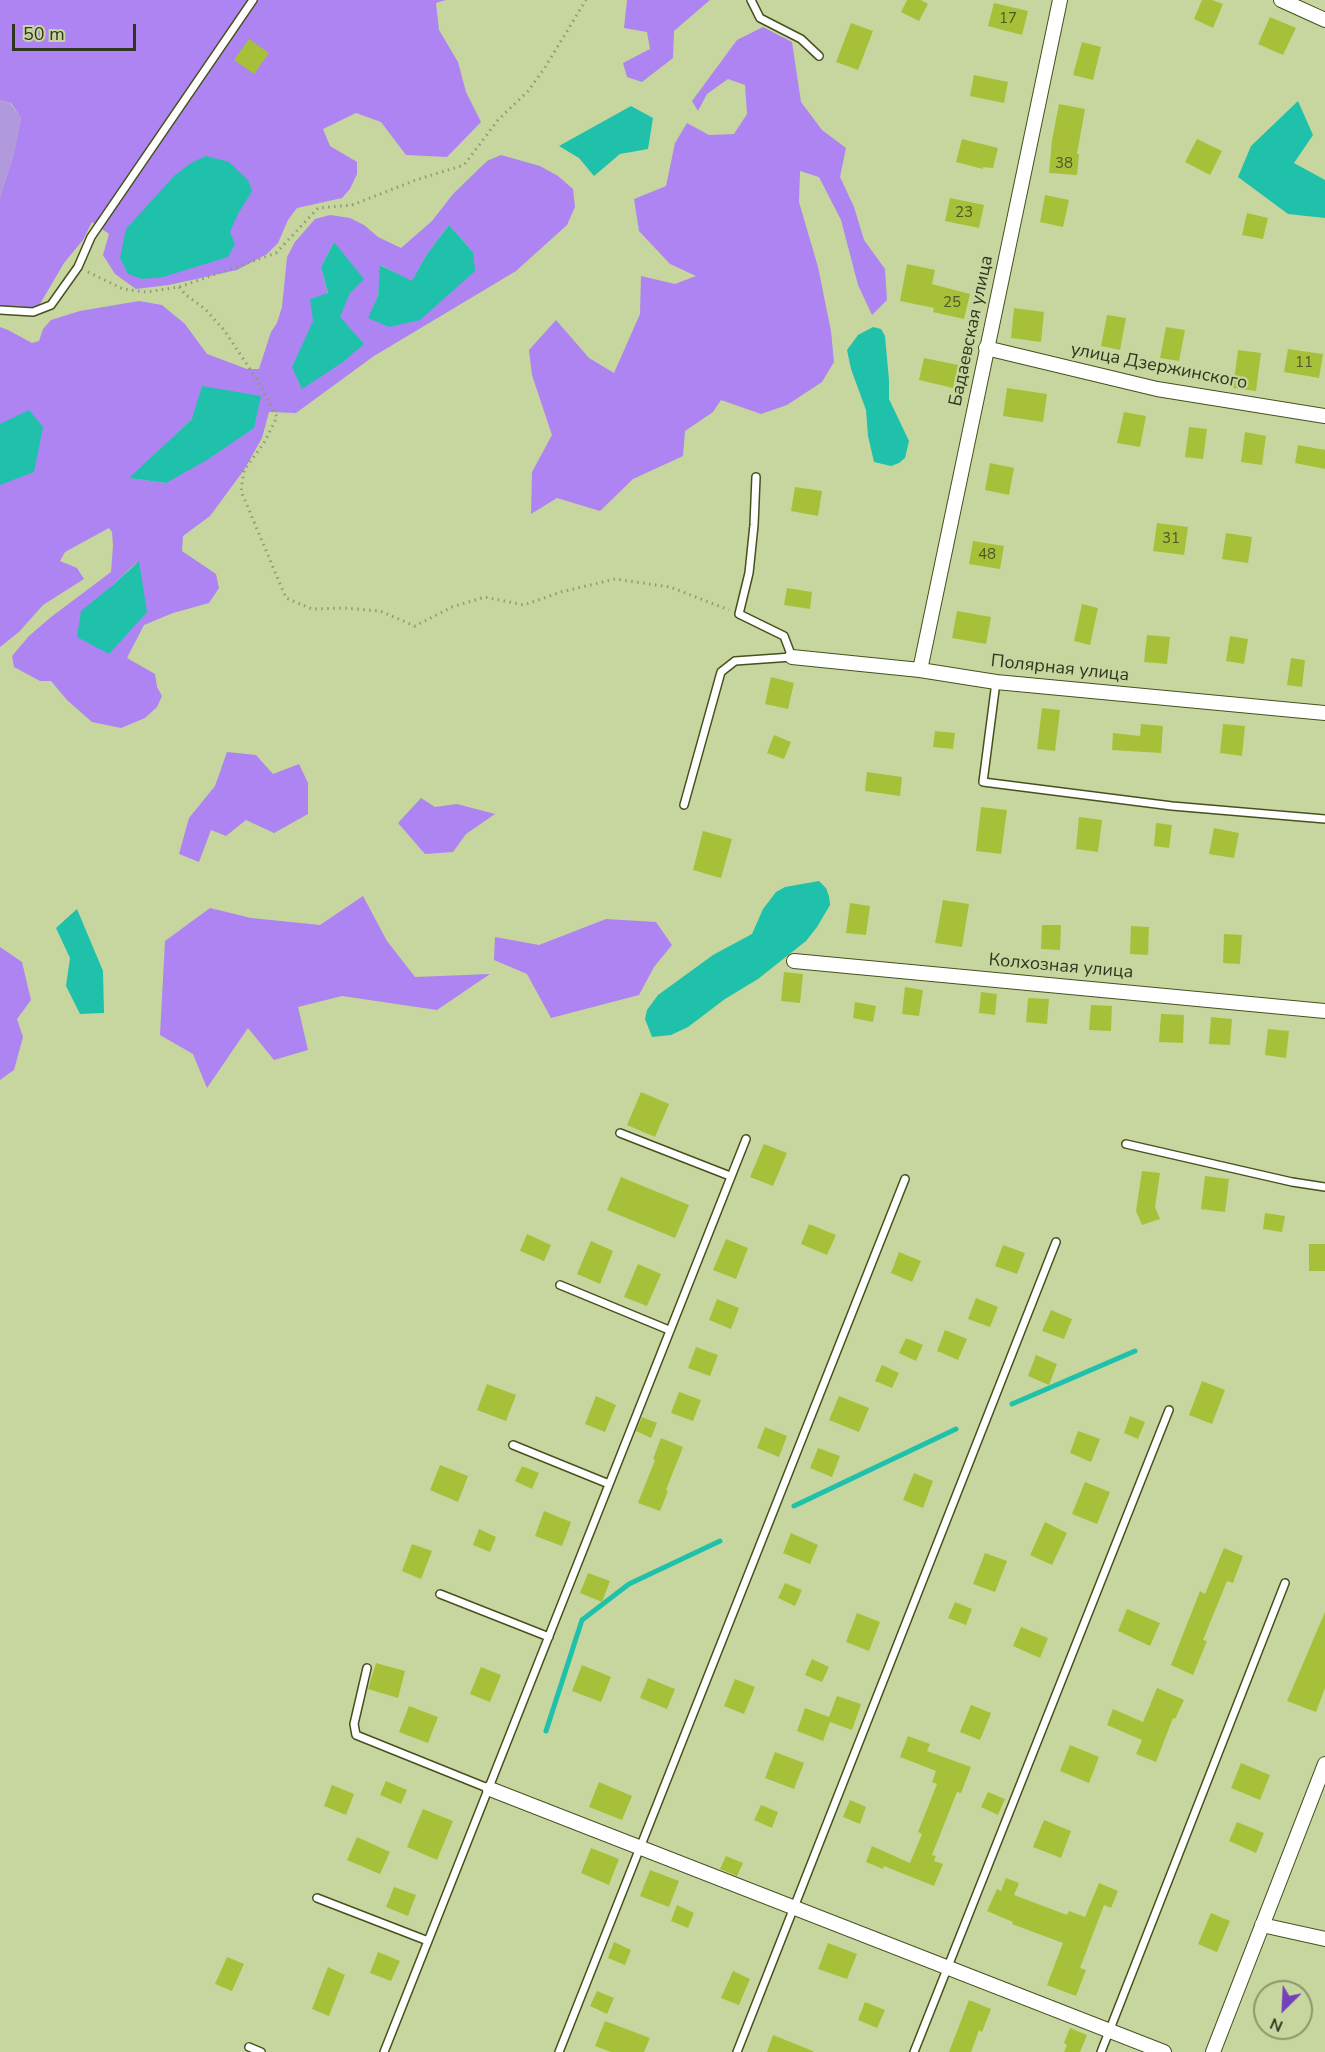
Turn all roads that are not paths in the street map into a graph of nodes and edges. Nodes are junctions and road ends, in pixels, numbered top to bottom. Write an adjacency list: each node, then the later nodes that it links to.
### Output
1 (253, 0): 7 (lane)
2 (751, 0): 6 (lane)
3 (1060, 0): 8 (street, Бадаевская улица)
4 (1281, 0): 5 (street)
5 (1325, 20)
6 (819, 56)
7 (0, 310)
8 (986, 348): 9 (street, улица Дзержинского); 12 (street, Бадаевская улица)
9 (1325, 416)
10 (756, 477): 11 (lane)
11 (792, 657): 12 (street, Полярная улица); 15 (lane)
12 (920, 670): 13 (street, Полярная улица)
13 (996, 682): 14 (street, Полярная улица); 16 (lane)
14 (1325, 713)
15 (684, 805)
16 (1325, 819)
17 (794, 961): 18 (street, Колхозная улица)
18 (1325, 1011)
19 (620, 1133): 22 (lane)
20 (746, 1139): 22 (lane)
21 (1126, 1144): 24 (lane)
22 (730, 1176): 27 (lane)
23 (905, 1179): 37 (lane)
24 (1325, 1187)
25 (1056, 1242): 39 (lane)
26 (560, 1285): 27 (lane)
27 (669, 1330): 30 (lane)
28 (1169, 1410): 43 (lane)
29 (513, 1445): 30 (lane)
30 (609, 1484): 33 (lane)
31 (1285, 1583): 44 (lane)
32 (440, 1594): 33 (lane)
33 (549, 1637): 36 (lane)
34 (367, 1668): 36 (lane)
35 (1325, 1764): 40 (street)
36 (490, 1789): 37 (street); 42 (lane)
37 (639, 1848): 39 (street); 48 (lane)
38 (317, 1898): 42 (lane)
39 (794, 1908): 43 (street); 49 (lane)
40 (1262, 1925): 41 (street); 53 (street)
41 (1325, 1939)
42 (428, 1941): 47 (lane)
43 (947, 1968): 44 (street); 50 (lane)
44 (1109, 2031): 51 (lane); 52 (street)
45 (249, 2047): 46 (lane)
46 (261, 2052)
47 (384, 2052)
48 (559, 2052)
49 (737, 2052)
50 (914, 2052)
51 (1101, 2052)
52 (1164, 2052)
53 (1213, 2052)

